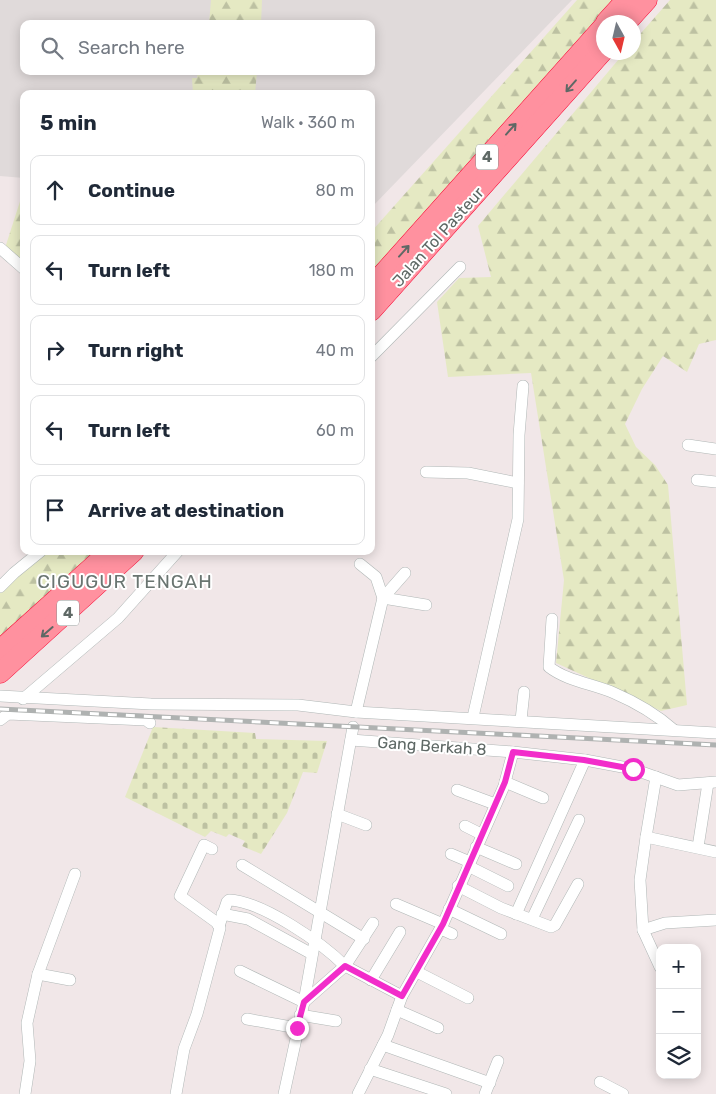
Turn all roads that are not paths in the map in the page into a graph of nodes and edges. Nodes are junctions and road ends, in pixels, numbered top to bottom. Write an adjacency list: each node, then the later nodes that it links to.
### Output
1 (626, 0): 3 (highway)
2 (647, 0): 4 (highway)
3 (612, 15)
4 (634, 15)
5 (596, 35): 10 (highway, Jalan Tol Pasteur / 4, one-way to 5)
6 (596, 59): 11 (highway, Jalan Tol Pasteur / 4, one-way to 11)
7 (0, 248): 8 (street)
8 (20, 266)
9 (460, 267): 12 (street)
10 (375, 283)
11 (375, 307)
12 (375, 353)
13 (523, 386): 19 (street)
14 (688, 445): 15 (street)
15 (716, 449)
16 (426, 472): 19 (street)
17 (697, 480): 18 (street)
18 (716, 482)
19 (518, 483): 36 (street)
20 (36, 555): 26 (street)
21 (106, 555): 30 (highway, 4)
22 (130, 555): 31 (highway, 4, one-way to 31)
23 (174, 555): 34 (street)
24 (360, 564): 27 (street)
25 (405, 573): 27 (street)
26 (0, 588)
27 (383, 598): 28 (street); 35 (street)
28 (426, 605)
29 (552, 619): 41 (street)
30 (0, 650)
31 (0, 673)
32 (524, 692): 38 (street)
33 (0, 696): 34 (street)
34 (23, 699): 35 (street)
35 (356, 712): 36 (street)
36 (473, 717): 38 (street)
37 (0, 720): 39 (street)
38 (521, 720): 41 (street)
39 (150, 723)
40 (353, 727): 43 (street)
41 (674, 730): 42 (street)
42 (716, 733)
43 (351, 740): 44 (street, Gang Berkah 8); 52 (street)
44 (513, 752): 45 (street, Gang Berkah 8); 47 (street)
45 (584, 760): 46 (street, Gang Berkah 8); 74 (street)
46 (656, 777): 48 (street, Gang Berkah 8); 57 (street)
47 (505, 782): 50 (street); 51 (street)
48 (712, 783): 59 (street)
49 (457, 790): 51 (street)
50 (543, 798)
51 (495, 804): 56 (street)
52 (337, 814): 54 (street); 72 (street)
53 (579, 820): 75 (street)
54 (366, 825)
55 (465, 826): 56 (street)
56 (482, 834): 58 (street)
57 (646, 837): 59 (street); 80 (street)
58 (476, 847): 63 (street); 64 (street)
59 (698, 847): 61 (street)
60 (212, 848): 78 (street)
61 (716, 852)
62 (451, 854): 63 (street)
63 (469, 864): 68 (street); 69 (street)
64 (516, 864)
65 (242, 865): 72 (street)
66 (75, 874): 91 (street)
67 (578, 884): 75 (street)
68 (458, 886): 71 (street); 74 (street)
69 (508, 886)
70 (396, 904): 79 (street)
71 (449, 909): 79 (street); 83 (street)
72 (320, 913): 84 (street); 85 (street)
73 (222, 914): 78 (street); 85 (street); 86 (street)
74 (516, 914): 75 (street)
75 (532, 918)
76 (716, 920): 80 (street)
77 (373, 923): 84 (street)
78 (219, 926): 109 (street)
79 (442, 926): 82 (street); 90 (street)
80 (643, 930): 87 (street)
81 (400, 932): 93 (street)
82 (452, 934)
83 (501, 934)
84 (364, 939): 88 (street)
85 (315, 940): 86 (street); 88 (street)
86 (312, 954): 96 (street)
87 (656, 958)
88 (345, 966): 93 (street); 96 (street)
89 (240, 971): 96 (street)
90 (417, 972): 94 (street); 95 (street)
91 (38, 974): 92 (street); 108 (street)
92 (70, 980)
93 (371, 980): 94 (street)
94 (402, 996): 97 (street)
95 (468, 998)
96 (304, 1002): 98 (street)
97 (397, 1010): 102 (street); 103 (street)
98 (300, 1015): 100 (street); 101 (street)
99 (247, 1019): 101 (street)
100 (336, 1021)
101 (297, 1028): 110 (street)
102 (438, 1028)
103 (383, 1044): 105 (street); 107 (street)
104 (498, 1061): 107 (street)
105 (370, 1069): 111 (street); 112 (street)
106 (600, 1082): 113 (street)
107 (487, 1089)
108 (25, 1094)
109 (176, 1094)
110 (284, 1094)
111 (358, 1094)
112 (446, 1094)
113 (623, 1094)

